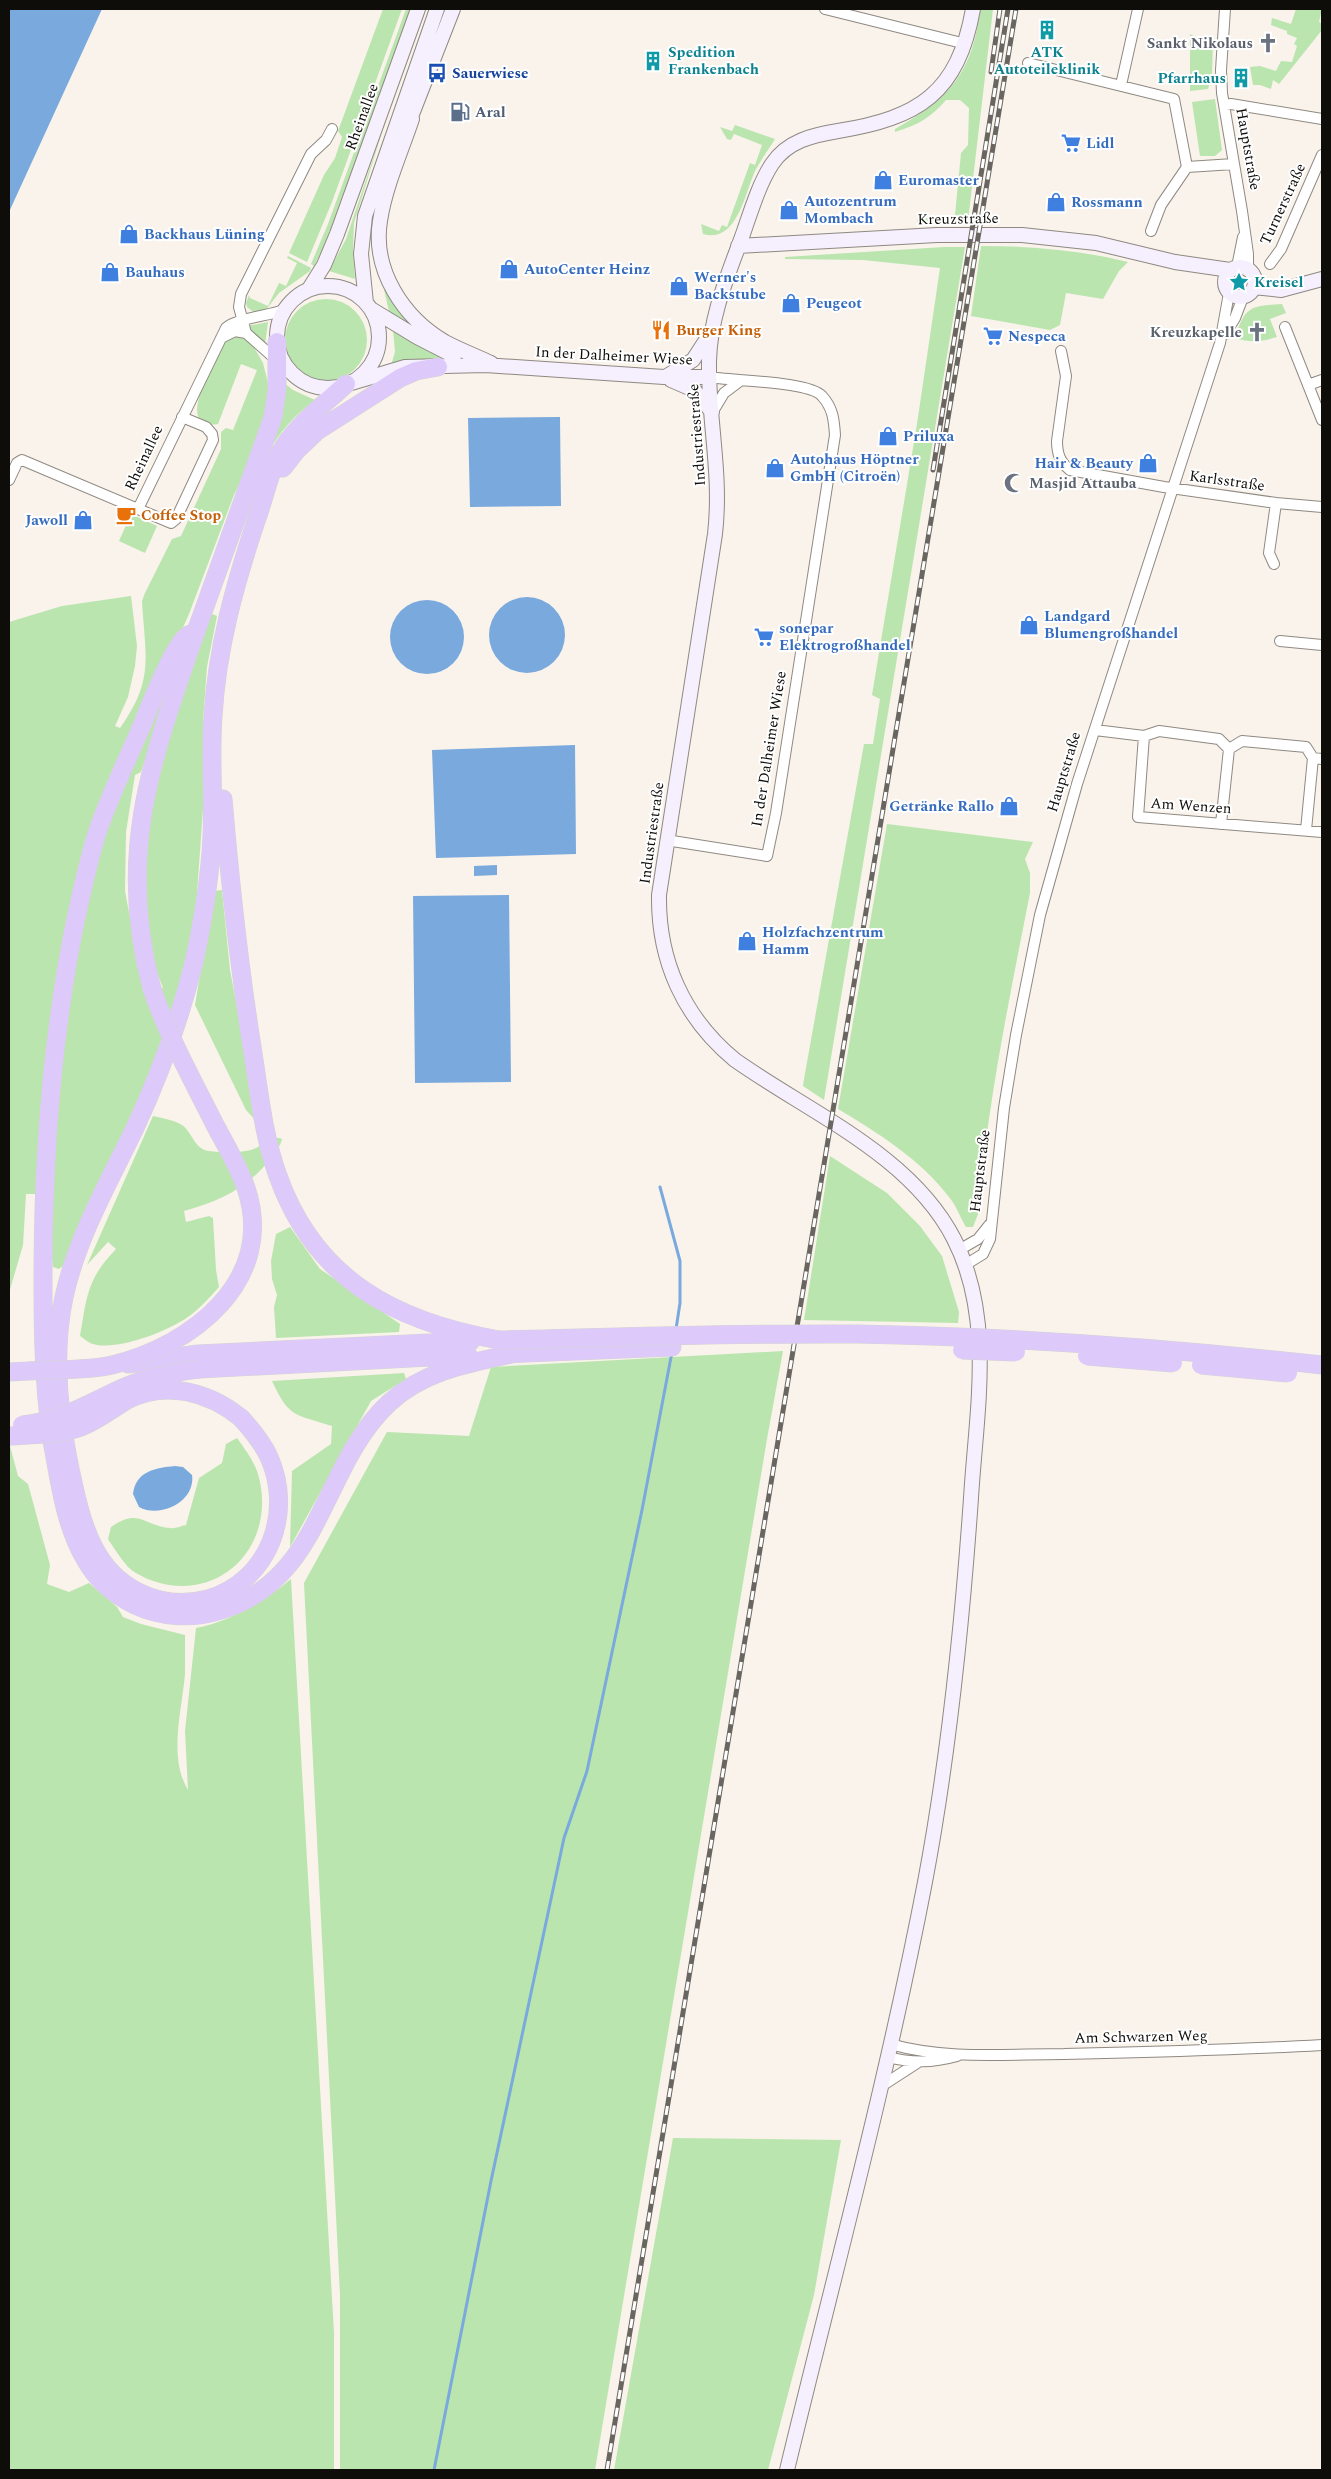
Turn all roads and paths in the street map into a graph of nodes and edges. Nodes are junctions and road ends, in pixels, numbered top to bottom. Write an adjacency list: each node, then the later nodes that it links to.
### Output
1 (418, 9): 27 (main road, Rheinallee)
2 (438, 9): 19 (main road)
3 (452, 9): 12 (main road)
4 (825, 9): 8 (street)
5 (973, 9): 8 (main road, Industriestraße)
6 (1138, 9): 10 (street)
7 (1225, 9): 11 (street, Hauptstraße)
8 (966, 44): 21 (main road, Industriestraße)
9 (1028, 63): 10 (street)
10 (1121, 85): 17 (street)
11 (1224, 105): 13 (street); 16 (street, Hauptstraße)
12 (412, 119): 19 (main road); 40 (main road)
13 (1322, 119)
14 (332, 130): 32 (street, Rheinallee)
15 (1322, 155): 18 (street, Turnerstraße)
16 (1234, 164): 17 (street); 24 (street, Hauptstraße)
17 (1187, 167): 20 (street)
18 (1319, 169): 23 (street, Turnerstraße)
19 (380, 172): 30 (main road)
20 (1152, 231)
21 (738, 246): 22 (main road, Kreuzstraße); 33 (main road, Industriestraße)
22 (1175, 262): 24 (main road, Kreuzstraße); 28 (main road, Kreuzstraße)
23 (1270, 264)
24 (1238, 269): 26 (main road); 28 (main road, Hauptstraße)
25 (1322, 279): 26 (main road)
26 (1254, 287): 29 (main road, Hauptstraße)
27 (309, 289): 30 (main road); 31 (main road)
28 (1227, 290): 29 (main road); 38 (street, Hauptstraße)
29 (1243, 297): 38 (street, Hauptstraße)
30 (368, 306): 40 (main road, In der Dalheimer Wiese); 47 (main road)
31 (284, 310): 32 (street, Rheinallee); 37 (main road)
32 (242, 320): 35 (street, Rheinallee); 36 (street, Rheinallee)
33 (713, 325): 43 (main road); 44 (main road, Industriestraße)
34 (1286, 327): 48 (street)
35 (246, 333): 36 (street); 41 (street)
36 (220, 339): 50 (street, Rheinallee)
37 (277, 342): 41 (highway)
38 (1220, 343): 53 (street, Hauptstraße)
39 (1061, 351): 53 (street, Karlsstraße)
40 (491, 365): 42 (main road, In der Dalheimer Wiese); 43 (main road, In der Dalheimer Wiese)
41 (284, 366): 47 (main road); 59 (highway)
42 (438, 367): 47 (main road, In der Dalheimer Wiese); 56 (highway)
43 (664, 377): 44 (main road, In der Dalheimer Wiese); 49 (main road)
44 (709, 378): 46 (street, In der Dalheimer Wiese); 49 (main road, Industriestraße)
45 (1322, 380): 48 (street)
46 (740, 381): 49 (street); 70 (street, In der Dalheimer Wiese)
47 (349, 384): 56 (highway)
48 (1308, 385): 51 (street)
49 (712, 413): 70 (main road, Industriestraße)
50 (182, 417): 57 (street, Rheinallee); 57 (street)
51 (1322, 420)
52 (9, 480): 57 (street, Rheinallee)
53 (1174, 488): 54 (street, Karlsstraße); 63 (street, Hauptstraße)
54 (1276, 503): 55 (street, Karlsstraße); 58 (street, Karlsstraße)
55 (1322, 507)
56 (261, 508): 62 (highway)
57 (138, 509)
58 (1274, 564)
59 (196, 632): 77 (highway, bridge); 82 (highway)
60 (1280, 641): 61 (street)
61 (1322, 645)
62 (219, 664): 74 (highway); 82 (highway)
63 (1095, 730): 64 (street); 71 (street, Hauptstraße)
64 (1144, 736): 65 (street); 67 (street, Am Wenzen)
65 (1229, 749): 66 (street); 67 (street)
66 (1318, 758): 68 (street)
67 (1221, 824): 68 (street, Am Wenzen)
68 (1306, 830): 69 (street, Am Wenzen)
69 (1322, 832)
70 (666, 840): 72 (main road, Industriestraße)
71 (990, 1224): 72 (street, Hauptstraße); 73 (street, Hauptstraße)
72 (959, 1250): 73 (main road, Industriestraße)
73 (965, 1265): 84 (main road, Industriestraße)
74 (499, 1340): 76 (highway, bridge); 77 (highway, bridge)
75 (516, 1353): 79 (highway, bridge); 80 (highway, bridge); 82 (highway)
76 (1322, 1365)
77 (110, 1366): 78 (highway, bridge)
78 (9, 1372)
79 (1322, 1377)
80 (9, 1426)
81 (9, 1436): 82 (highway, bridge)
82 (67, 1486)
83 (1322, 2045): 85 (street, Am Schwarzen Weg)
84 (889, 2051): 85 (street, Am Schwarzen Weg); 86 (street, Am Schwarzen Weg); 87 (main road, Industriestraße)
85 (960, 2055): 86 (street, Am Schwarzen Weg)
86 (918, 2062): 87 (street, Am Schwarzen Weg)
87 (880, 2087): 88 (main road, Industriestraße)
88 (787, 2470)

